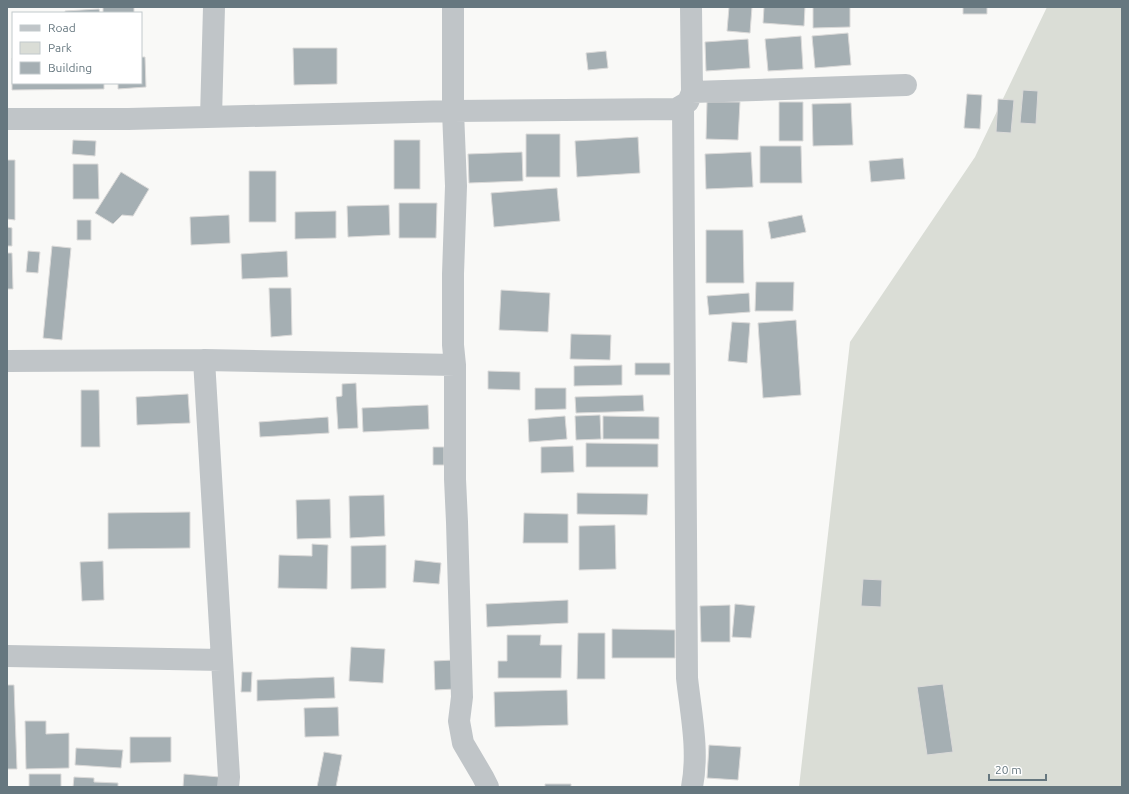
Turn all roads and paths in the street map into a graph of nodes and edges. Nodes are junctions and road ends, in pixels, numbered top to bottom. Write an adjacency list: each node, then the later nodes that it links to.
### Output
1 (214, 7): 7 (street)
2 (453, 7): 6 (street)
3 (691, 7): 5 (street)
4 (906, 85): 5 (street)
5 (688, 99): 6 (street); 16 (street)
6 (453, 111): 7 (street); 11 (street)
7 (211, 117): 8 (street)
8 (7, 119)
9 (204, 360): 10 (street); 11 (street); 13 (street)
10 (7, 361)
11 (455, 365): 15 (street)
12 (7, 656): 13 (street)
13 (222, 660): 14 (street)
14 (228, 787)
15 (488, 787)
16 (692, 787)

